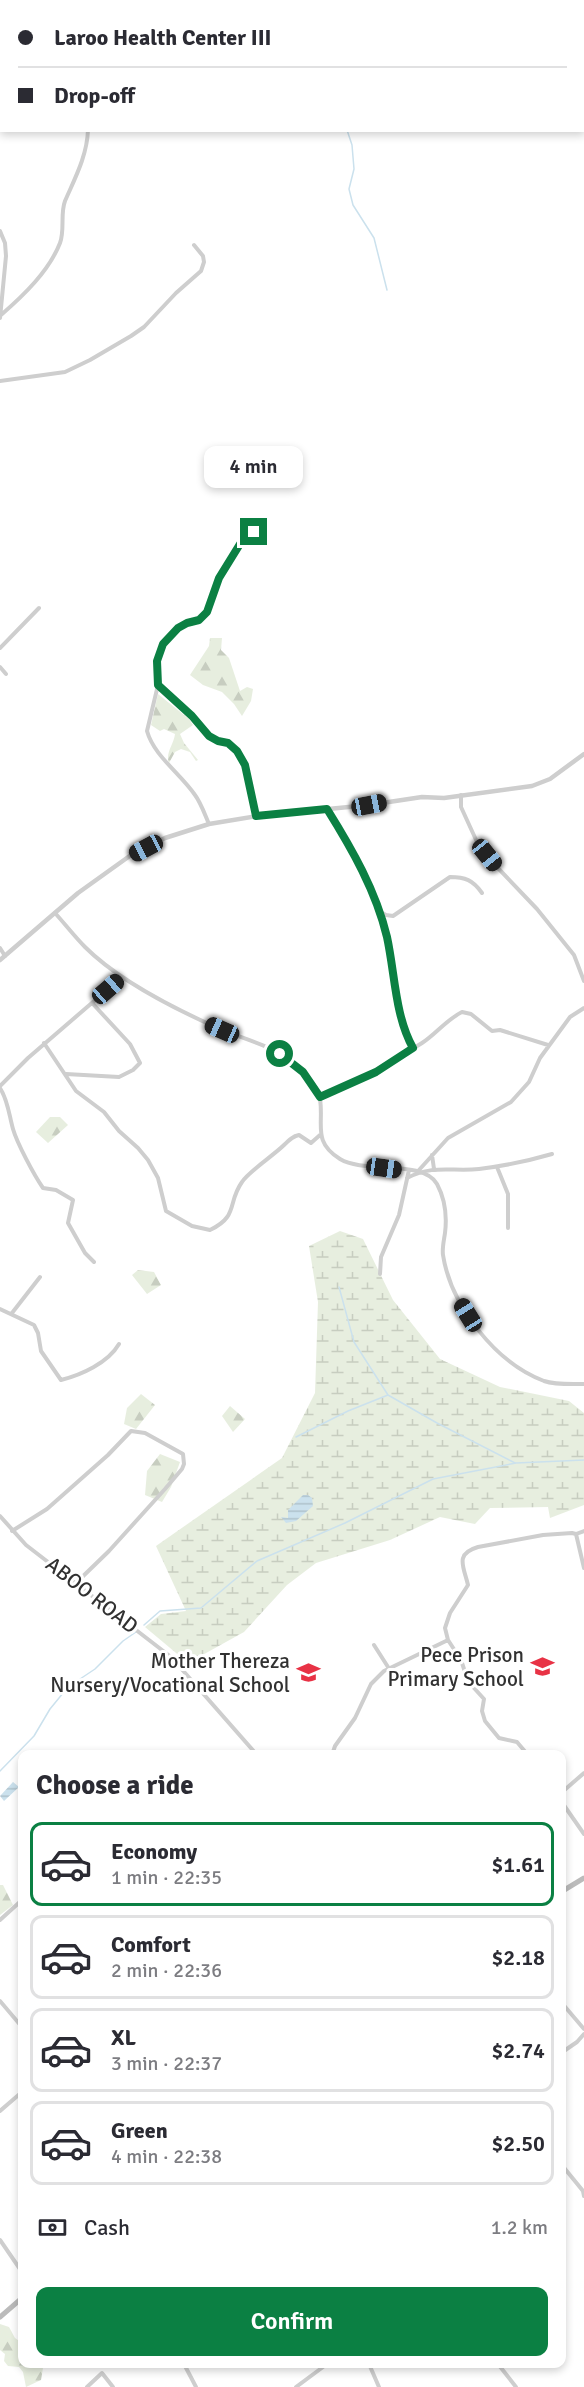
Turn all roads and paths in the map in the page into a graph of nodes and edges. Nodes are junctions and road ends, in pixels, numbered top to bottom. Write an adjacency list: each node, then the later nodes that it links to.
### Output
1 (88, 132): 4 (street)
2 (0, 231): 4 (street)
3 (194, 245): 5 (street)
4 (1, 316)
5 (0, 381)
6 (254, 532): 11 (street)
7 (39, 608): 8 (street)
8 (0, 648)
9 (0, 667): 10 (street)
10 (6, 674)
11 (158, 685): 15 (street); 16 (street)
12 (584, 754): 13 (street)
13 (461, 795): 14 (street); 23 (street)
14 (327, 809): 15 (street); 18 (street)
15 (256, 816): 16 (street)
16 (209, 824): 19 (street)
17 (482, 892): 18 (street)
18 (379, 910): 28 (street)
19 (56, 913): 21 (street); 22 (street)
20 (0, 948): 21 (street)
21 (2, 958)
22 (122, 977): 24 (street); 31 (street)
23 (584, 981)
24 (93, 1004): 26 (street); 29 (street)
25 (584, 1008): 27 (street)
26 (44, 1043): 29 (street); 30 (street)
27 (548, 1045): 28 (street); 33 (street)
28 (413, 1048): 31 (street)
29 (65, 1074): 32 (street)
30 (0, 1085): 41 (street)
31 (320, 1097): 32 (street)
32 (320, 1135): 37 (street)
33 (432, 1154): 36 (street); 38 (street)
34 (552, 1154): 35 (street)
35 (496, 1167): 36 (street); 40 (street)
36 (434, 1169): 38 (street)
37 (409, 1170): 38 (street); 39 (street)
38 (420, 1170): 39 (street); 47 (street)
39 (407, 1178): 42 (street)
40 (508, 1228)
41 (94, 1262)
42 (380, 1274)
43 (40, 1277): 45 (street)
44 (0, 1309): 45 (street)
45 (12, 1313): 46 (street)
46 (119, 1344)
47 (584, 1384)
48 (0, 1516): 49 (street, ABOO ROAD)
49 (12, 1531): 53 (street, ABOO ROAD); 53 (street)
50 (584, 1531): 51 (street)
51 (576, 1534): 52 (street); 54 (street)
52 (584, 1568)
53 (76, 1583): 57 (street, ABOO ROAD)
54 (448, 1640): 56 (street); 59 (street)
55 (374, 1645): 56 (street)
56 (388, 1667): 58 (street)
57 (252, 1750)
58 (334, 1750)
59 (524, 1750)
60 (584, 1773): 61 (street)
61 (566, 1789)
62 (566, 1808): 63 (street)
63 (584, 1834)
64 (584, 1878): 65 (main road)
65 (566, 1889)
66 (18, 1904): 67 (street)
67 (0, 1920)
68 (0, 2001): 70 (street)
69 (566, 2007): 71 (street)
70 (18, 2022)
71 (584, 2029)
72 (584, 2034): 73 (street)
73 (566, 2050)
74 (18, 2095): 75 (street)
75 (0, 2111)
76 (566, 2170): 77 (street)
77 (584, 2192)
78 (0, 2240): 79 (street)
79 (18, 2266)
80 (18, 2301): 81 (main road)
81 (0, 2317)
82 (186, 2368): 88 (street)
83 (322, 2368): 89 (street)
84 (371, 2368): 90 (street)
85 (501, 2368): 91 (street)
86 (87, 2387): 87 (street)
87 (113, 2387)
88 (196, 2387)
89 (296, 2387)
90 (379, 2387)
91 (516, 2387)

